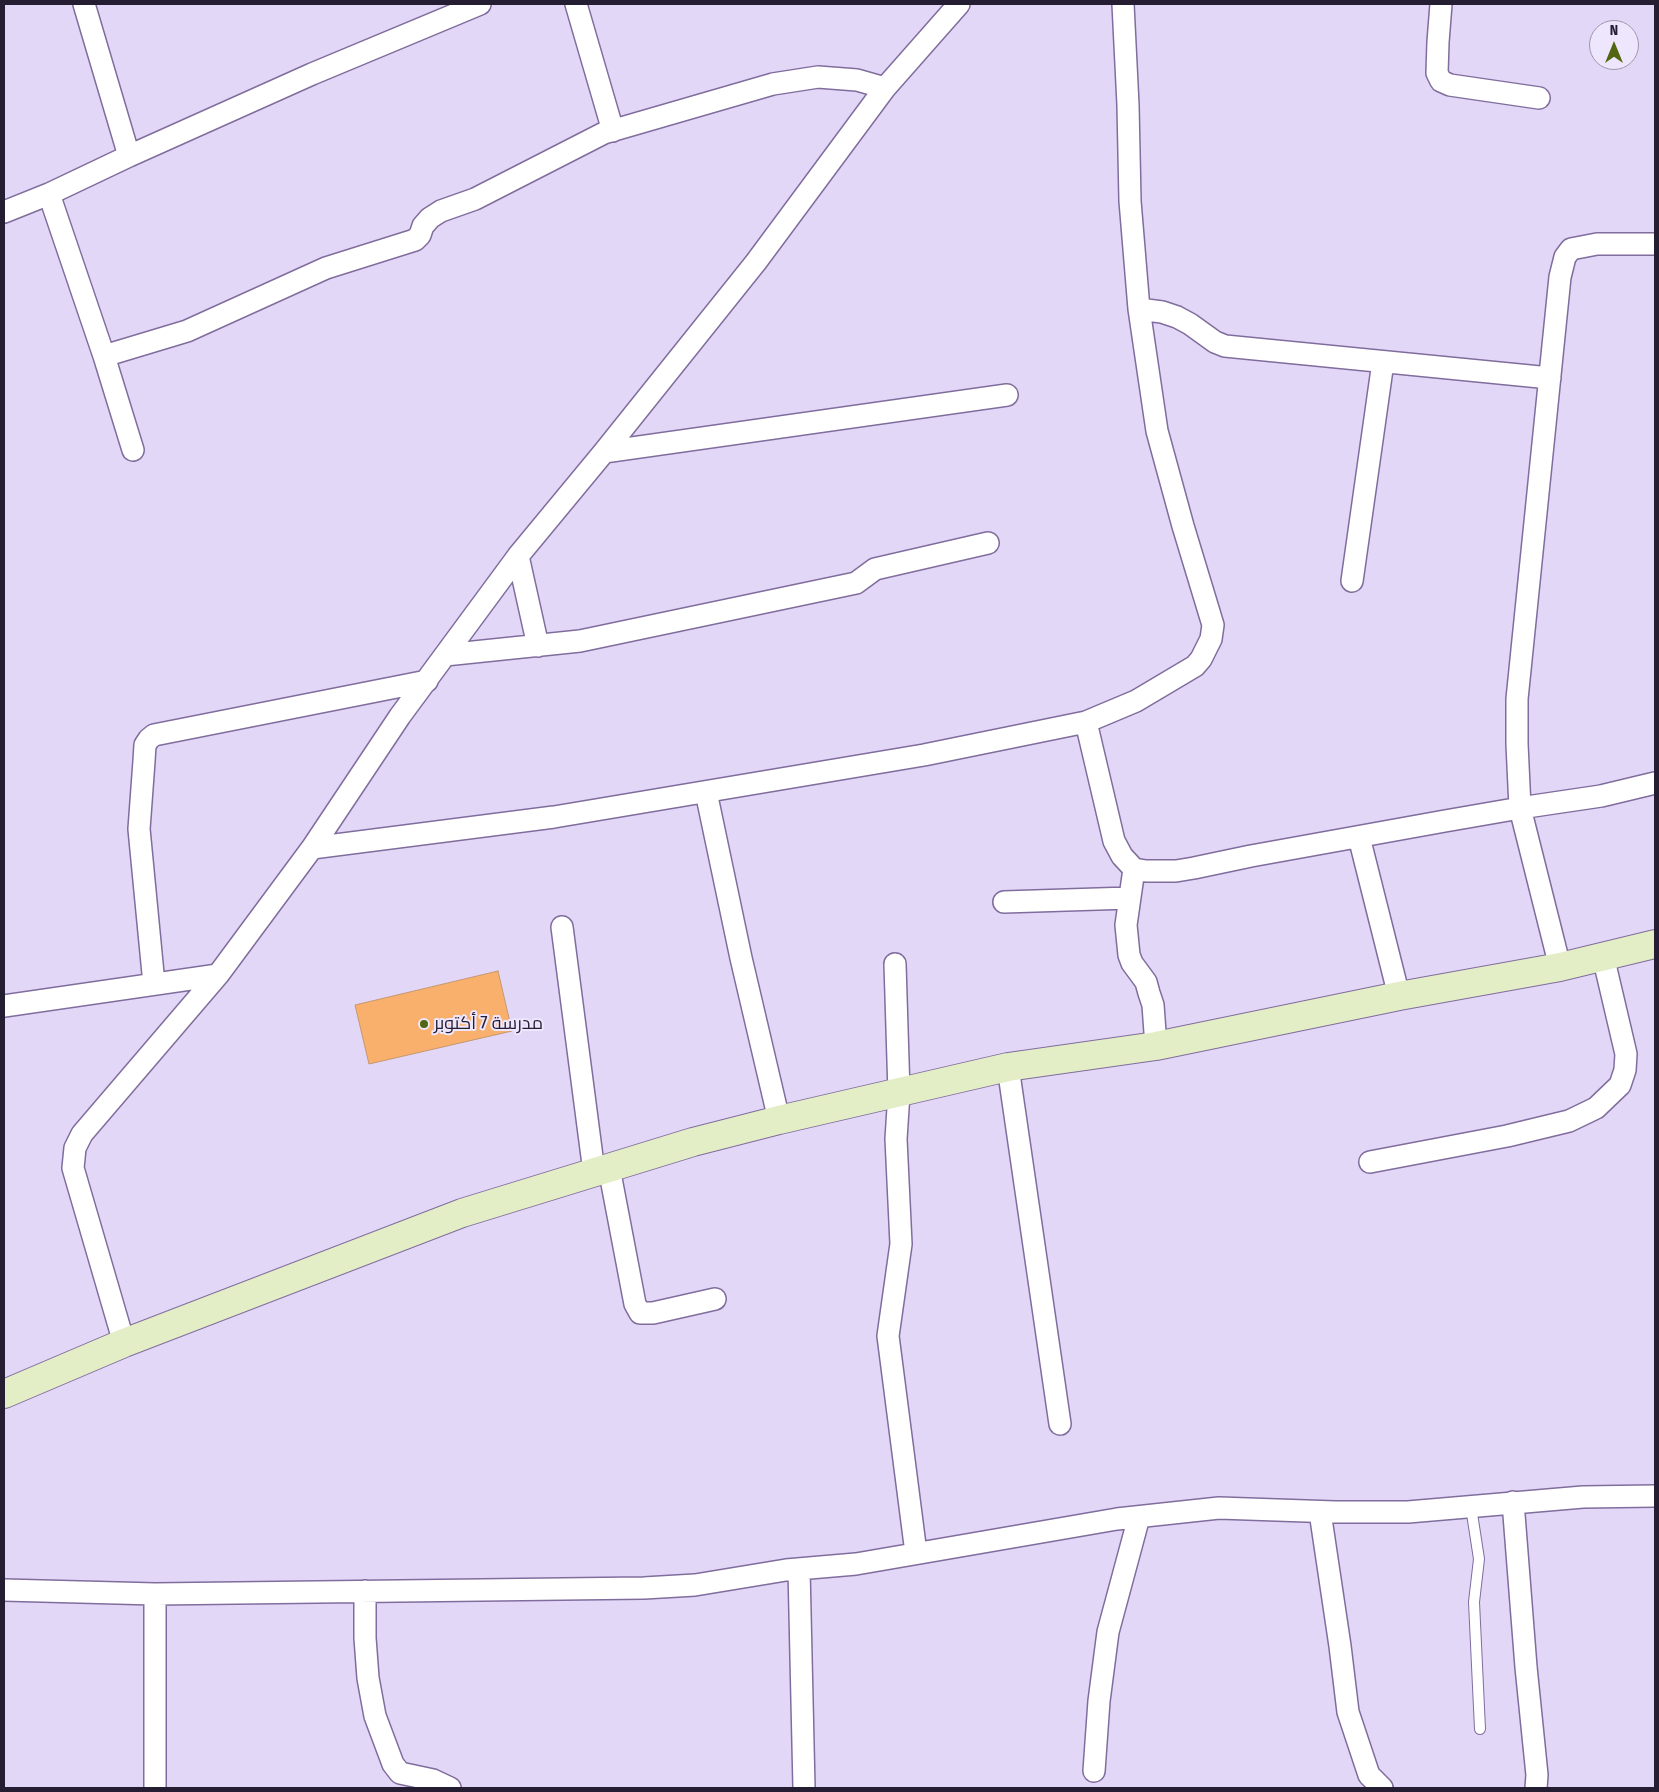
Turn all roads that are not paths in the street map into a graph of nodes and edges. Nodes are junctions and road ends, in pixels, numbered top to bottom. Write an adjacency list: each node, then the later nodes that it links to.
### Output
1 (84, 4): 10 (street)
2 (480, 4): 10 (street)
3 (576, 4): 9 (street)
4 (959, 4): 7 (street)
5 (1123, 4): 14 (street)
6 (1441, 4): 8 (street)
7 (885, 88): 9 (street); 20 (street)
8 (1539, 98)
9 (613, 131): 15 (street)
10 (129, 156): 11 (street)
11 (49, 194): 12 (street); 15 (street)
12 (4, 212)
13 (1655, 244): 17 (street)
14 (1139, 309): 16 (street); 27 (street)
15 (104, 356): 19 (street)
16 (1383, 362): 17 (street); 23 (street)
17 (1550, 378): 30 (street)
18 (1007, 395): 20 (street)
19 (133, 450)
20 (604, 452): 22 (street)
21 (988, 543): 24 (street)
22 (518, 556): 24 (street); 25 (street)
23 (1352, 581)
24 (538, 646): 25 (street)
25 (444, 655): 26 (street)
26 (427, 681): 32 (street); 42 (street)
27 (1086, 722): 29 (street); 33 (street)
28 (1655, 784): 30 (street)
29 (706, 792): 32 (street); 48 (street)
30 (1520, 808): 31 (street); 40 (street)
31 (1359, 837): 33 (street); 43 (street)
32 (312, 848): 41 (street)
33 (1134, 869): 34 (street)
34 (1129, 898): 35 (street); 45 (street)
35 (1004, 902)
36 (562, 927): 50 (street)
37 (1655, 944): 38 (street)
38 (1604, 956): 40 (street); 49 (street)
39 (895, 964): 47 (street)
40 (1560, 967): 43 (street)
41 (218, 975): 42 (street); 52 (street)
42 (154, 984): 44 (street)
43 (1399, 996): 45 (street)
44 (4, 1006)
45 (1156, 1046): 46 (street)
46 (1008, 1067): 47 (street); 54 (street)
47 (899, 1093): 48 (street); 60 (street)
48 (779, 1120): 50 (street)
49 (1370, 1162)
50 (602, 1170): 51 (street); 52 (street)
51 (715, 1299)
52 (124, 1344): 53 (street)
53 (4, 1394)
54 (1060, 1424)
55 (1655, 1496): 56 (street)
56 (1514, 1502): 57 (street); 71 (street)
57 (1471, 1507): 58 (street); 65 (lane)
58 (1320, 1512): 59 (street); 70 (street)
59 (1139, 1516): 60 (street); 66 (street)
60 (916, 1553): 61 (street)
61 (799, 1569): 63 (street); 69 (street)
62 (4, 1590): 64 (street)
63 (365, 1591): 64 (street); 68 (street)
64 (155, 1594): 67 (street)
65 (1480, 1729)
66 (1094, 1771)
67 (155, 1788)
68 (450, 1788)
69 (804, 1788)
70 (1381, 1788)
71 (1536, 1788)

